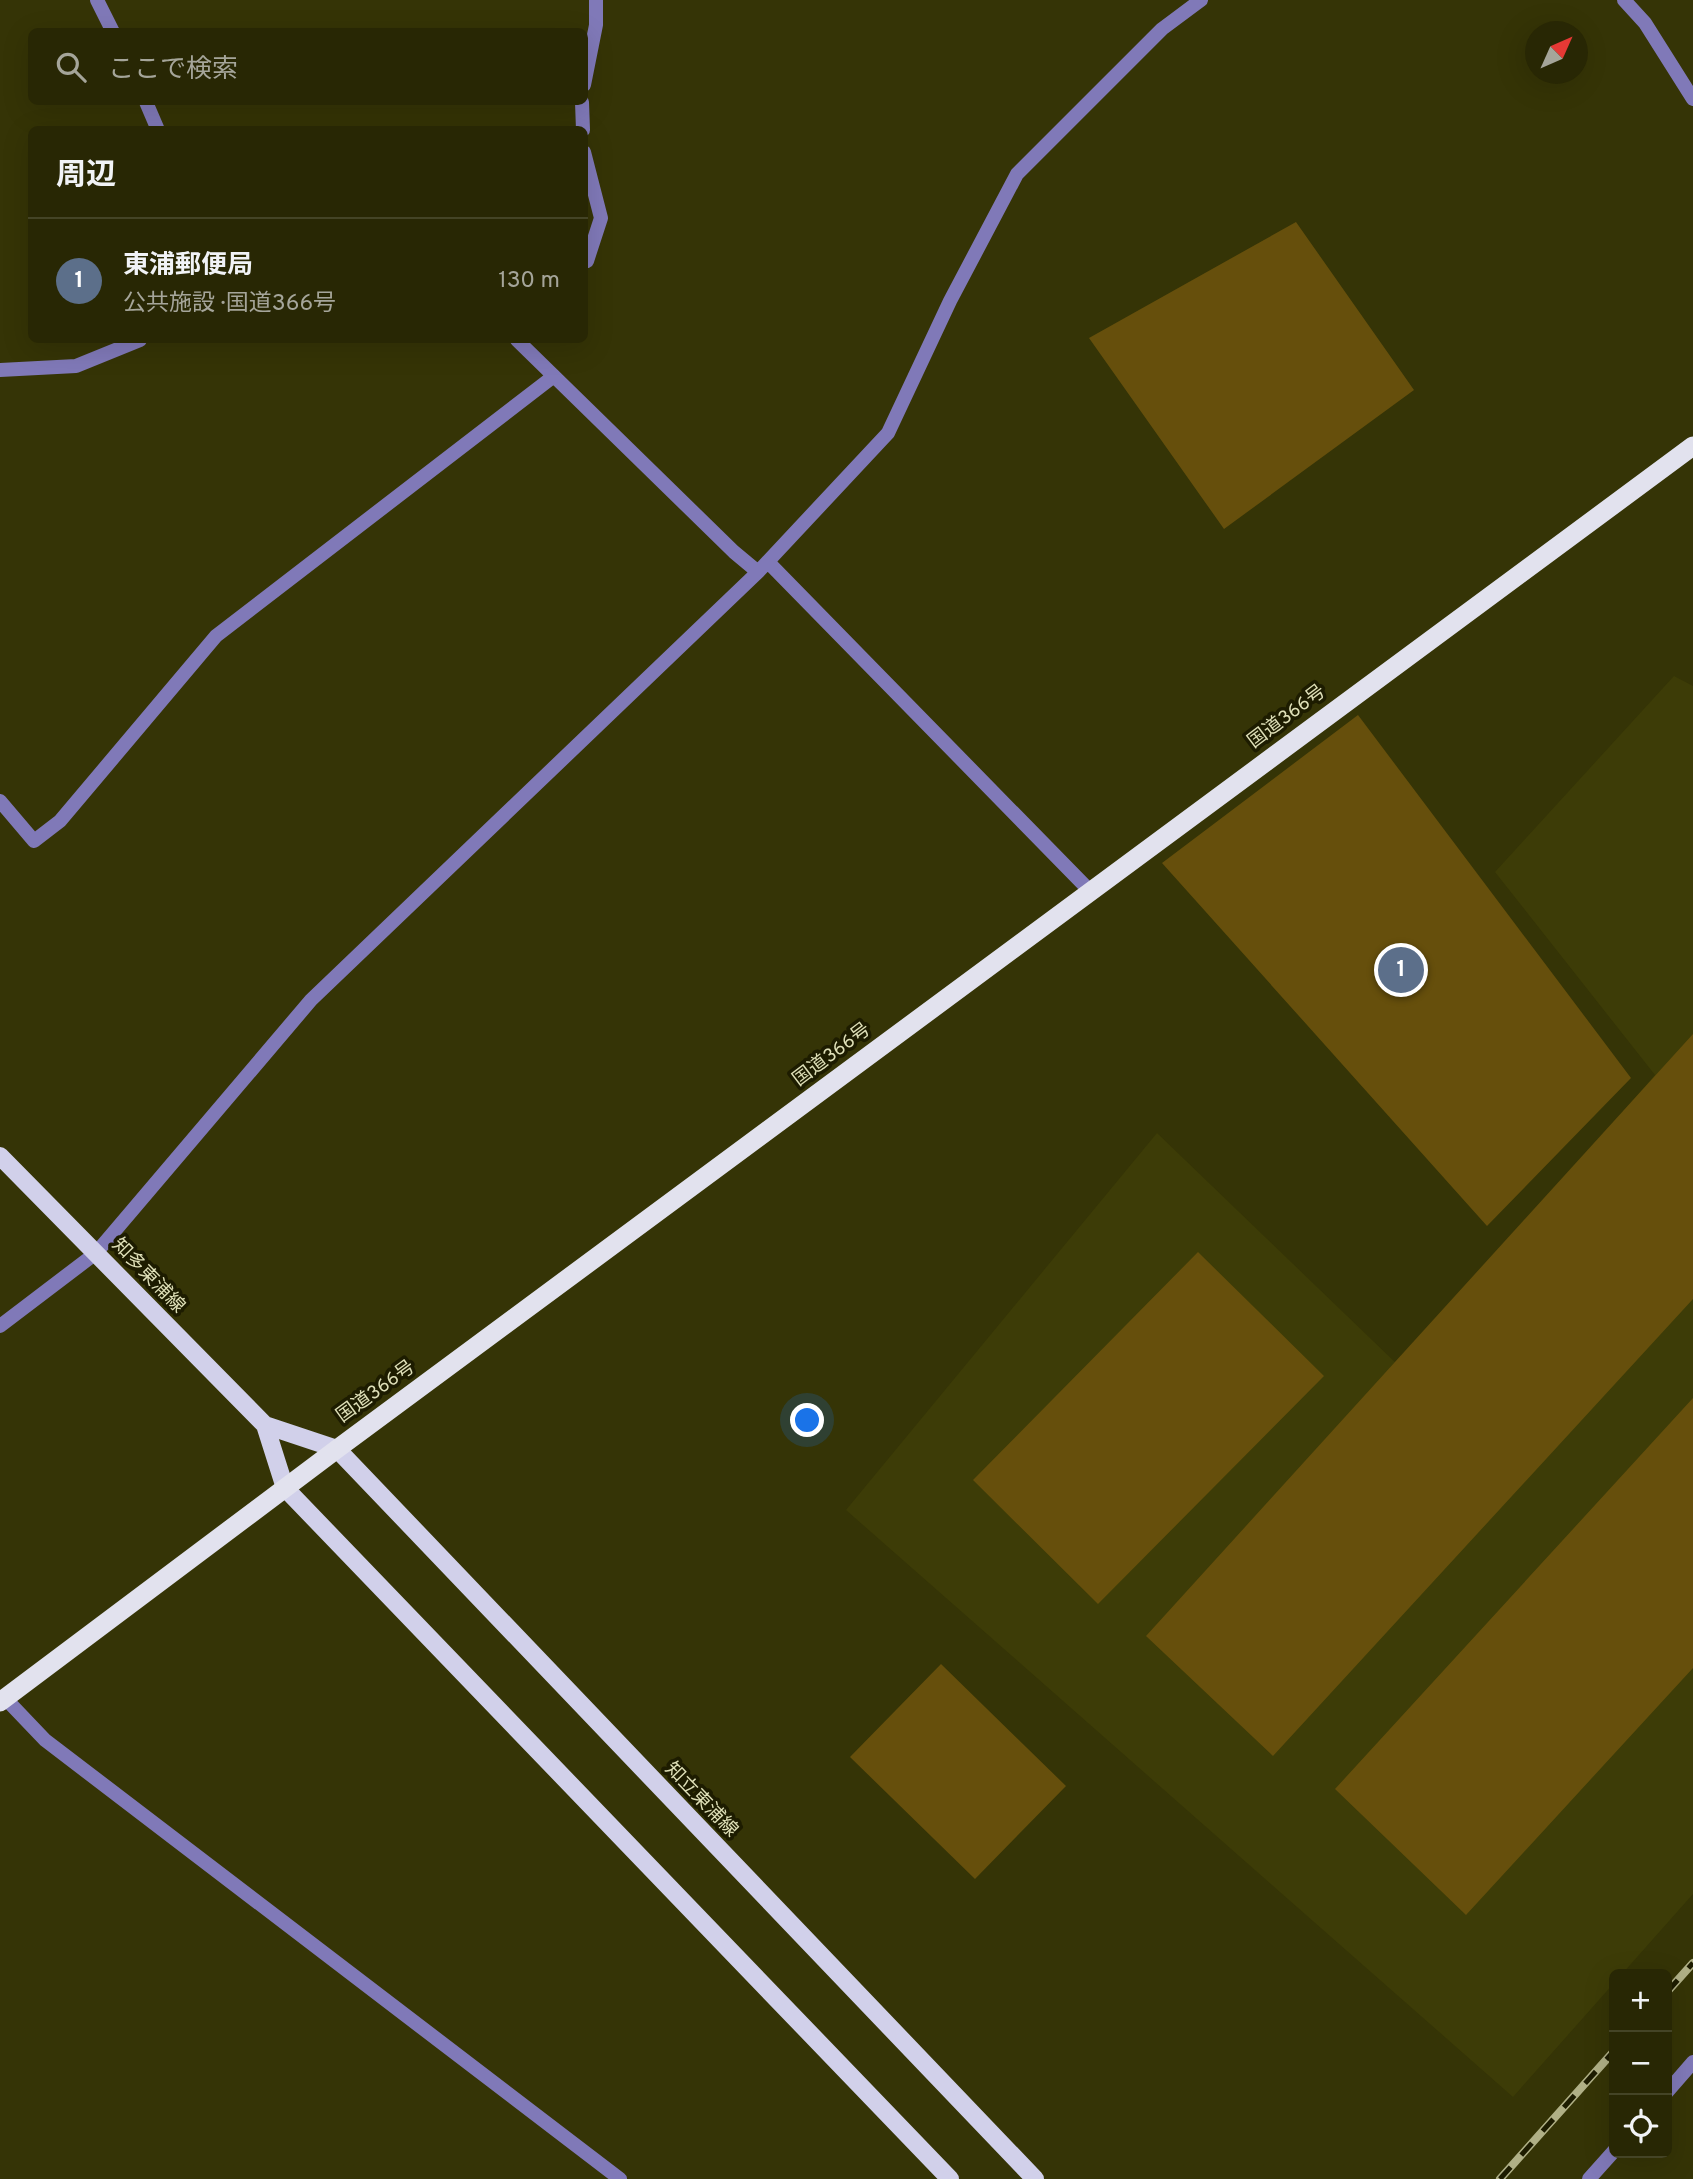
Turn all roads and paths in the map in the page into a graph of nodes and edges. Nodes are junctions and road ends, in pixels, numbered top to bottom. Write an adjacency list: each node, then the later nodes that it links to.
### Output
1 (97, 0): 5 (street)
2 (596, 0): 6 (street)
3 (1201, 0): 19 (street)
4 (1624, 0): 7 (street)
5 (111, 28)
6 (588, 65)
7 (1693, 99)
8 (147, 105): 10 (street)
9 (582, 105): 11 (street)
10 (156, 126)
11 (583, 126)
12 (588, 168): 13 (street)
13 (588, 258)
14 (133, 343): 16 (street)
15 (520, 343): 17 (street)
16 (0, 370)
17 (554, 376): 19 (street); 20 (street)
18 (1693, 446): 21 (highway, 国道366号)
19 (763, 567): 21 (street); 23 (street)
20 (0, 801)
21 (1091, 892): 26 (highway, 国道366号)
22 (0, 1156): 23 (main road, 知多東浦線)
23 (96, 1253): 24 (street); 25 (main road, 知多東浦線)
24 (0, 1326)
25 (265, 1425): 26 (main road, 知多東浦線); 27 (main road, 知多東浦線)
26 (337, 1449): 27 (highway, 国道366号); 35 (main road, 知立東浦線)
27 (285, 1488): 28 (highway, 国道366号); 34 (main road)
28 (3, 1700): 33 (street)
29 (1693, 2062): 30 (street)
30 (1672, 2086)
31 (1609, 2157): 32 (street)
32 (1592, 2178)
33 (620, 2179)
34 (950, 2179)
35 (1035, 2179)

